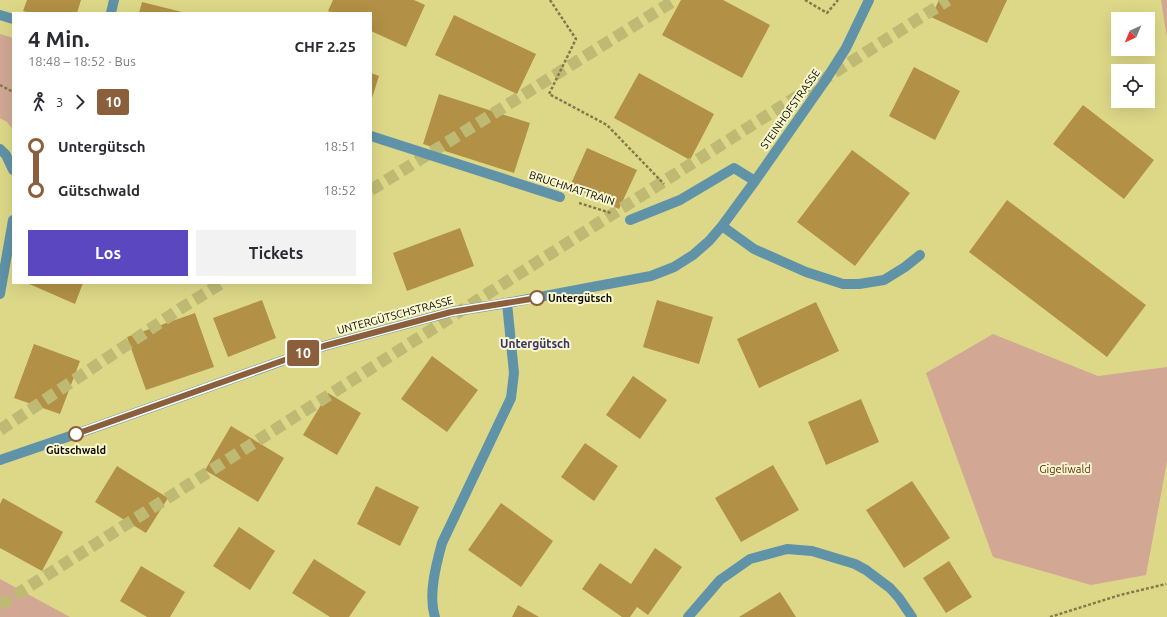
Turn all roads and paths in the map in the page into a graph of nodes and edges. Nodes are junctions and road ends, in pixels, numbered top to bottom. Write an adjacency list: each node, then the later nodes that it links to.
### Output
1 (114, 0): 6 (street)
2 (550, 0): 16 (path)
3 (805, 0): 4 (path)
4 (838, 0)
5 (869, 0): 14 (street, STEINHOFSTRASSE)
6 (111, 12)
7 (0, 15): 8 (street)
8 (12, 20)
9 (0, 85): 10 (path)
10 (12, 91)
11 (372, 136): 15 (street, BRUCHMATTRAIN)
12 (0, 149): 13 (street)
13 (12, 168)
14 (756, 180): 16 (street); 19 (street, STEINHOFSTRASSE)
15 (560, 197): 17 (path, BRUCHMATTRAIN)
16 (680, 200): 17 (street)
17 (630, 220)
18 (12, 226): 21 (street)
19 (722, 226): 20 (street); 22 (street, STEINHOFSTRASSE)
20 (920, 254)
21 (0, 294)
22 (507, 303): 23 (street, UNTERGÜTSCHSTRASSE); 25 (street)
23 (0, 460)
24 (1166, 584): 28 (path)
25 (435, 617)
26 (688, 617): 27 (street)
27 (912, 617)
28 (1050, 617)

